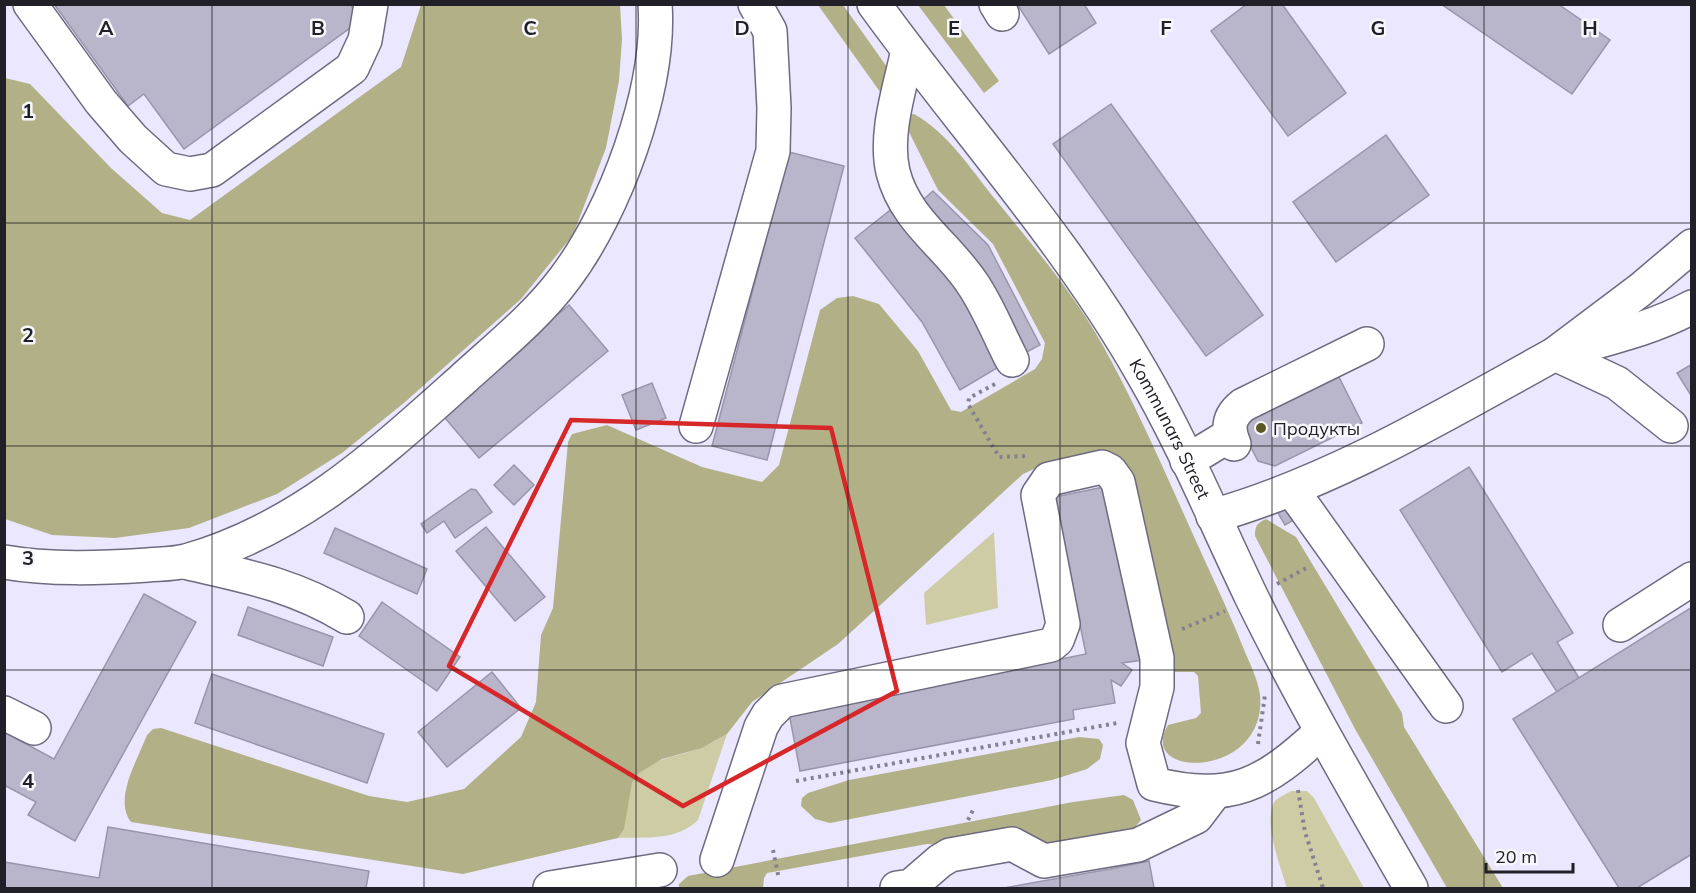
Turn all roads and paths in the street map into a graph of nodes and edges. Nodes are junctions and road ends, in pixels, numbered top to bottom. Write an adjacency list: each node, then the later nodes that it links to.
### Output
1 (30, 4): 2 (main road)
2 (371, 4)
3 (655, 4): 20 (main road)
4 (754, 4): 13 (main road)
5 (874, 4): 6 (main road, Kommunars Street)
6 (908, 50): 11 (main road); 16 (main road, Kommunars Street)
7 (1692, 246): 10 (main road)
8 (1692, 307): 10 (main road)
9 (1367, 344): 16 (main road)
10 (1555, 354): 14 (main road); 17 (main road)
11 (1012, 360)
12 (968, 404): 15 (path)
13 (696, 426)
14 (1671, 426)
15 (1028, 456)
16 (1187, 461): 18 (main road, Kommunars Street)
17 (1292, 490): 18 (main road); 28 (main road)
18 (1213, 516): 23 (main road, Kommunars Street)
19 (4, 562): 20 (main road)
20 (184, 562): 24 (main road)
21 (1294, 575): 23 (path)
22 (1692, 579): 25 (main road)
23 (1263, 592): 26 (path); 32 (main road, Kommunars Street)
24 (346, 617)
25 (1620, 625)
26 (1153, 641): 30 (main road); 37 (main road)
27 (1264, 688): 35 (path)
28 (1446, 706)
29 (4, 713): 31 (main road)
30 (1149, 717): 34 (path); 35 (main road)
31 (34, 728)
32 (1322, 732): 33 (main road); 43 (main road, Kommunars Street)
33 (1292, 759): 35 (main road); 42 (path)
34 (796, 781)
35 (1228, 789): 41 (main road)
36 (773, 850): 39 (path)
37 (717, 860)
38 (660, 870): 40 (main road)
39 (779, 879)
40 (550, 888)
41 (897, 888)
42 (1323, 888)
43 (1411, 888)

